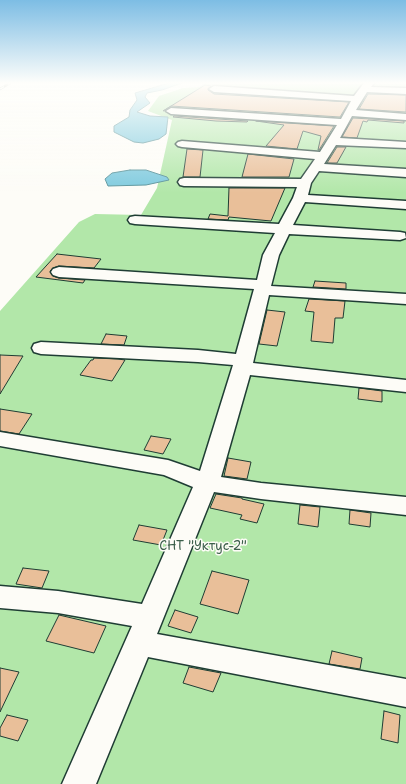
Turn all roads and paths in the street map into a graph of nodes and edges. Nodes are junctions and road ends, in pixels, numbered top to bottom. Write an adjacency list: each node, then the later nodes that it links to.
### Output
1 (345, 120): 4 (street)
2 (182, 144): 4 (street)
3 (406, 145): 4 (street)
4 (315, 169): 5 (street); 6 (street); 7 (street); 9 (street)
5 (406, 173)
6 (184, 182)
7 (406, 204)
8 (135, 220): 9 (street)
9 (283, 229): 10 (street); 12 (street)
10 (400, 236)
11 (59, 272): 12 (street)
12 (263, 288): 13 (street); 15 (street)
13 (406, 299)
14 (41, 348): 15 (street)
15 (243, 365): 16 (street); 18 (street)
16 (406, 386)
17 (0, 439): 18 (street)
18 (207, 483): 19 (street); 21 (street)
19 (406, 506)
20 (0, 597): 21 (street)
21 (145, 630): 22 (street); 23 (street)
22 (406, 693)
23 (79, 784)

